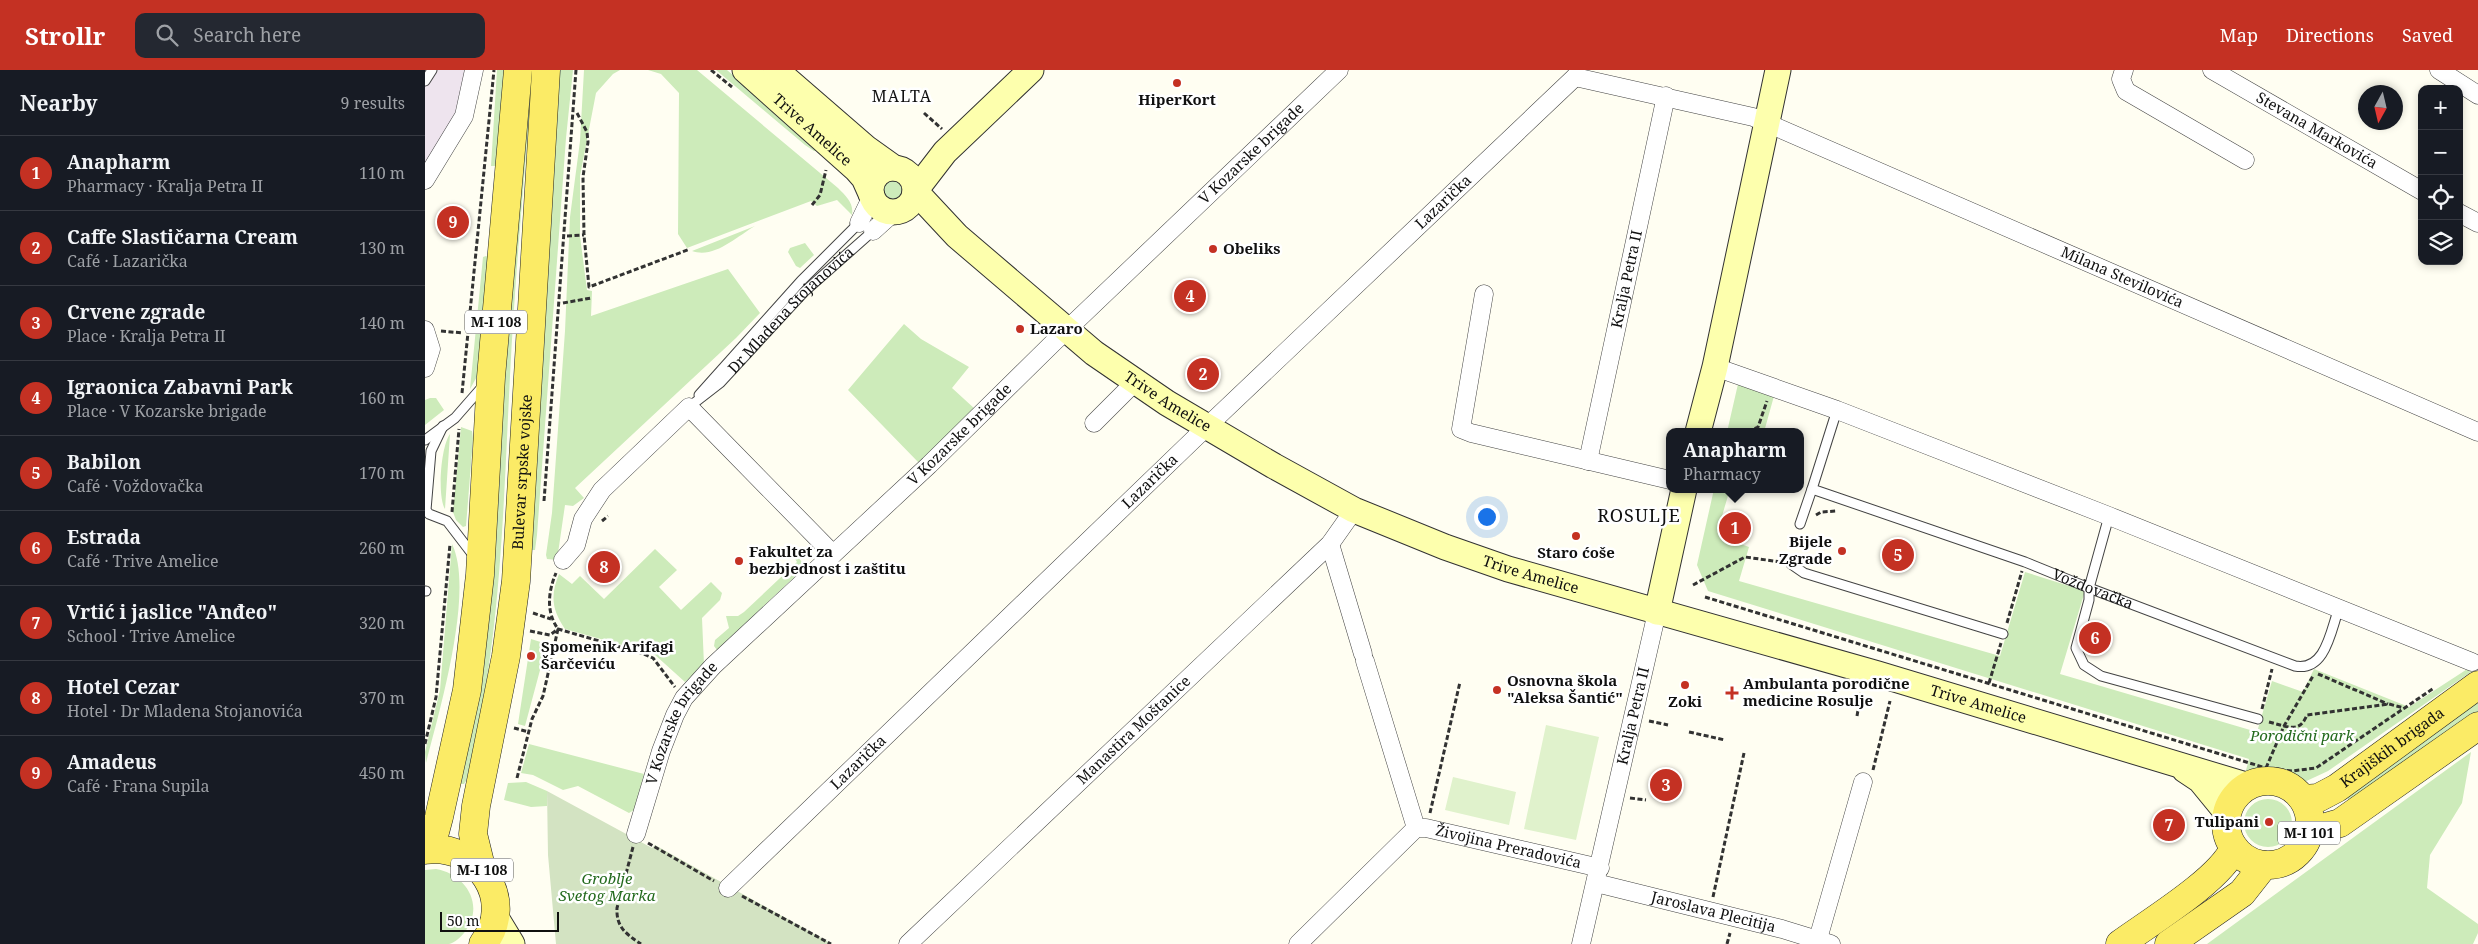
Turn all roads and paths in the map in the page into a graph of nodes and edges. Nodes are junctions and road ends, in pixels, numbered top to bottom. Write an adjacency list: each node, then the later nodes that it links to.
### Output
1 (432, 70): 15 (lane)
2 (474, 70): 26 (street)
3 (518, 70): 46 (main road, M-I 108)
4 (546, 70): 18 (main road, Bulevar srpske vojske / M-I 108)
5 (553, 70): 18 (main road)
6 (745, 70): 28 (main road, Trive Amelice)
7 (776, 70): 25 (main road, Trive Amelice)
8 (1031, 70): 22 (main road)
9 (1339, 70): 42 (street, V Kozarske brigade)
10 (1778, 70): 21 (main road)
11 (2123, 70): 23 (street)
12 (2212, 70): 27 (street, Stevana Markovića)
13 (2439, 70): 16 (street)
14 (1572, 74): 17 (street); 53 (street, Lazarička)
15 (425, 81)
16 (2478, 95)
17 (1665, 96): 21 (street); 59 (street, Kralja Petra II)
18 (543, 111): 129 (main road, Bulevar srpske vojske / M-I 108)
19 (577, 113): 34 (path)
20 (924, 113): 22 (path)
21 (1767, 123): 44 (main road); 56 (street, Milana Stevilovića)
22 (944, 140): 25 (main road)
23 (2245, 160)
24 (826, 170): 29 (path)
25 (905, 177): 28 (main road); 30 (main road); 36 (main road, Trive Amelice)
26 (425, 180)
27 (2418, 189)
28 (872, 196): 30 (main road); 33 (street, Dr Mladena Stojanovića)
29 (813, 205)
30 (894, 212): 33 (street, Dr Mladena Stojanovića); 36 (main road, Trive Amelice)
31 (2463, 215): 32 (street)
32 (2478, 223)
33 (866, 226): 49 (lane, Dr Mladena Stojanovića); 49 (lane, Dr Mladena Stojanovića)
34 (584, 235): 35 (path); 37 (path)
35 (567, 236)
36 (957, 236): 42 (main road, Trive Amelice)
37 (690, 249)
38 (1484, 294): 59 (street)
39 (591, 298): 40 (path)
40 (563, 303)
41 (433, 330): 43 (path); 45 (street)
42 (1066, 330): 47 (main road, Trive Amelice); 69 (street, V Kozarske brigade)
43 (463, 333)
44 (1715, 367): 50 (street); 54 (main road)
45 (425, 368)
46 (491, 377): 52 (lane); 75 (main road, M-I 108)
47 (1135, 382): 51 (street); 53 (main road, Trive Amelice)
48 (1768, 396): 55 (path)
49 (689, 407): 69 (street); 70 (street, Dr Mladena Stojanovića)
50 (1837, 410): 61 (lane); 66 (street)
51 (1095, 423)
52 (443, 426): 57 (lane); 58 (lane); 65 (lane)
53 (1207, 427): 63 (main road, Trive Amelice); 131 (street, Lazarička)
54 (1699, 428)
55 (1754, 428)
56 (2478, 432)
57 (425, 439)
58 (425, 448)
59 (1588, 461): 60 (street)
60 (1666, 479)
61 (1811, 489): 67 (lane); 71 (lane, Voždovačka)
62 (1683, 493): 82 (main road, Kralja Petra II)
63 (1354, 510): 68 (street, Manastira Moštanice); 82 (main road, Trive Amelice)
64 (1842, 513): 67 (path)
65 (427, 514): 75 (lane)
66 (2109, 516): 78 (lane); 81 (street)
67 (1800, 524)
68 (1330, 544): 122 (street, Živojina Preradovića); 138 (street, Manastira Moštanice)
69 (833, 554): 96 (street, V Kozarske brigade)
70 (563, 560): 84 (path)
71 (2025, 562): 74 (path); 78 (lane, Voždovačka)
72 (1791, 564): 77 (path); 87 (lane)
73 (2013, 571): 74 (path)
74 (2021, 574): 76 (path); 87 (path)
75 (480, 575): 80 (main road, M-I 108)
76 (2029, 576)
77 (1693, 585)
78 (2089, 588): 81 (lane, Voždovačka); 101 (lane)
79 (1705, 597): 93 (path)
80 (476, 608): 117 (main road); 125 (main road, M-I 108)
81 (2339, 608): 91 (street)
82 (1657, 612): 111 (main road, Trive Amelice); 130 (street, Kralja Petra II)
83 (533, 613): 84 (path)
84 (551, 619): 85 (path)
85 (558, 629): 86 (path); 96 (path); 107 (path)
86 (529, 631)
87 (2003, 634): 93 (path)
88 (2280, 668): 101 (path)
89 (2315, 672): 90 (path); 98 (path); 104 (path)
90 (2307, 674)
91 (2475, 674): 119 (main road, Krajiških brigada / M-I 101)
92 (1460, 682): 122 (path)
93 (1989, 683): 114 (path)
94 (2437, 687): 99 (path)
95 (1861, 693): 100 (path)
96 (684, 698): 124 (street, V Kozarske brigade)
97 (1889, 701): 113 (path)
98 (2389, 704): 99 (path); 104 (path)
99 (2405, 708): 114 (path)
100 (1857, 716)
101 (2258, 720): 104 (path)
102 (1646, 721): 103 (path)
103 (1668, 725)
104 (2284, 726): 114 (path)
105 (2478, 726): 116 (main road, Krajiških brigada / M-I 101)
106 (514, 728): 107 (path)
107 (529, 732): 115 (path)
108 (1689, 732): 109 (path)
109 (1725, 740)
110 (1744, 753): 132 (path)
111 (2177, 764): 114 (main road, Trive Amelice); 121 (main road, Trive Amelice)
112 (2431, 772): 116 (lane)
113 (1865, 777): 134 (street)
114 (2257, 777): 119 (main road, M-I 101); 121 (main road)
115 (517, 778)
116 (2397, 783): 123 (main road, Krajiških brigada / M-I 101)
117 (425, 788)
118 (1629, 798): 120 (path)
119 (2303, 799): 123 (main road, M-I 101)
120 (1646, 800)
121 (2227, 813): 126 (main road)
122 (1421, 828): 130 (street, Živojina Preradovića); 139 (street, Živojina Preradovića)
123 (2309, 832): 128 (main road, M-I 101)
124 (636, 834): 137 (path)
125 (425, 844)
126 (2234, 848): 128 (main road); 141 (main road)
127 (425, 850): 129 (main road, M-I 108)
128 (2264, 865): 142 (main road)
129 (482, 871): 133 (main road, M-I 108)
130 (1598, 875): 132 (street, Jaroslava Plecitija); 140 (street, Kralja Petra II)
131 (728, 888)
132 (1709, 911): 134 (street, Jaroslava Plecitija)
133 (495, 916): 135 (main road, M-I 108); 136 (main road)
134 (1825, 942)
135 (483, 944)
136 (512, 944)
137 (641, 944)
138 (908, 944)
139 (1298, 944)
140 (1581, 944)
141 (2120, 944)
142 (2169, 944)

